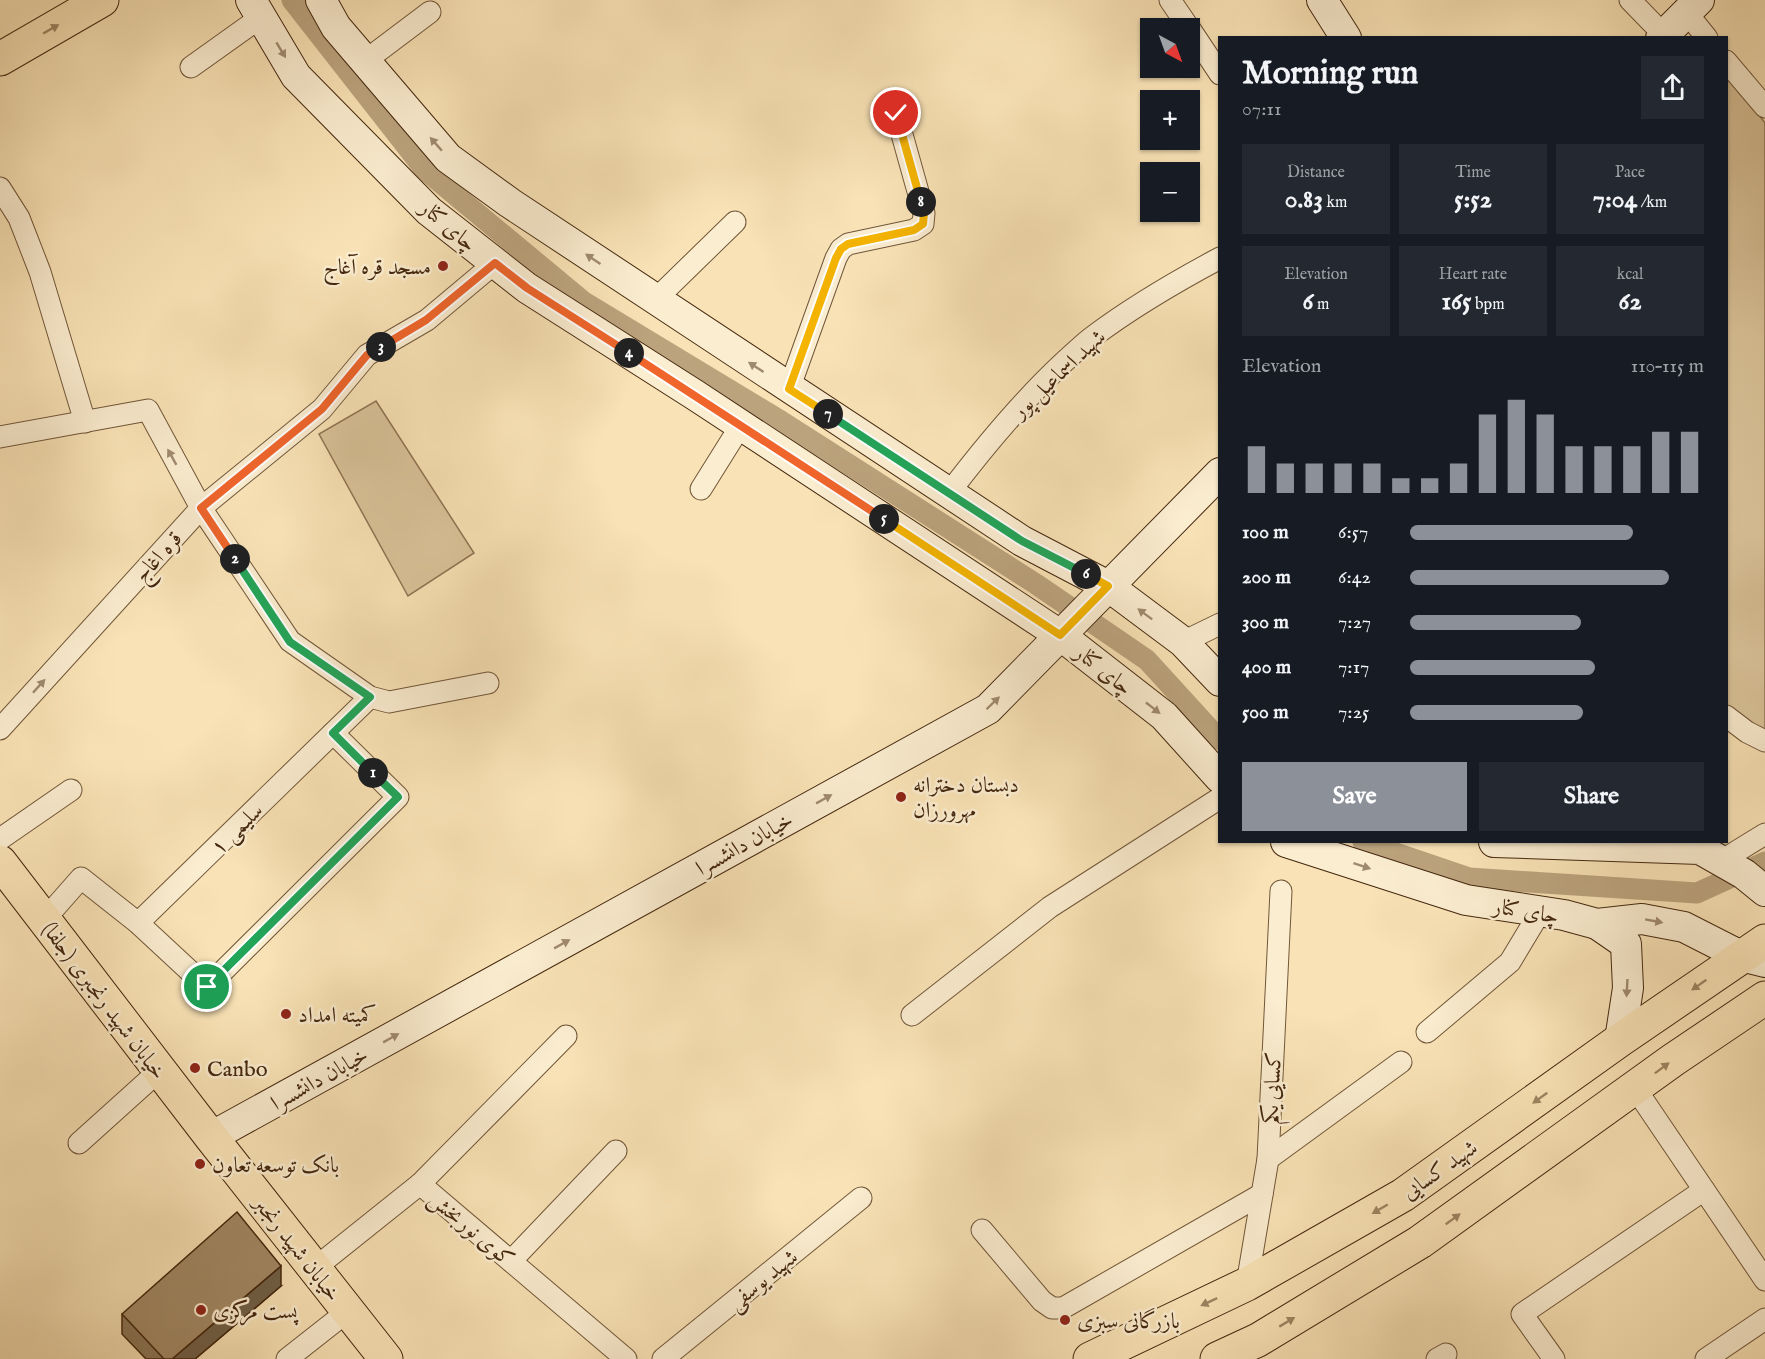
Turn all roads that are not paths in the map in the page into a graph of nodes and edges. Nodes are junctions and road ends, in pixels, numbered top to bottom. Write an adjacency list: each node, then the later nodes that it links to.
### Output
1 (102, 0): 14 (main road, one-way to 1)
2 (321, 0): 15 (street)
3 (1170, 0): 9 (street)
4 (1322, 0): 10 (street)
5 (1630, 0): 11 (street)
6 (1693, 6): 11 (street); 12 (street)
7 (256, 9): 17 (street); 24 (street, چای کنار, one-way to 24)
8 (430, 12): 15 (street)
9 (1182, 18)
10 (1345, 36)
11 (1663, 36)
12 (1706, 36)
13 (1200, 45): 18 (street)
14 (0, 58)
15 (365, 61): 25 (street, one-way to 15)
16 (1728, 63): 19 (street)
17 (191, 67)
18 (1218, 71)
19 (1765, 107)
20 (896, 113): 26 (street)
21 (0, 188): 27 (street)
22 (735, 222): 25 (street)
23 (1218, 259): 32 (street, شهید اسماعیل پور)
24 (495, 263): 28 (street, چای کنار); 33 (street, قره اغاج)
25 (656, 300): 26 (street, one-way to 25)
26 (789, 389): 32 (street)
27 (85, 422): 29 (street); 33 (street, one-way to 27)
28 (741, 425): 31 (street); 36 (street, چای کنار)
29 (0, 437)
30 (1218, 474): 34 (street, خیابان دانشسرا)
31 (700, 489)
32 (949, 493): 34 (street)
33 (201, 508): 40 (street); 42 (street, قره اغاج, one-way to 33)
34 (1108, 586): 36 (street, خیابان دانشسرا); 37 (street, one-way to 34)
35 (1218, 625): 37 (street)
36 (1060, 635): 45 (street, چای کنار, one-way to 45); 69 (street, خیابان دانشسرا, one-way to 36)
37 (1183, 642): 38 (street)
38 (1218, 679)
39 (488, 683): 40 (street)
40 (370, 697): 43 (street, سلیمی ۱)
41 (1728, 718): 44 (street)
42 (0, 729)
43 (333, 733): 58 (street, سلیمی ۱); 58 (street)
44 (1765, 741)
45 (1218, 776)
46 (71, 790): 49 (street)
47 (1218, 799): 62 (street)
48 (1765, 834): 52 (street)
49 (0, 839)
50 (1289, 843): 56 (street, چای کنار, one-way to 56)
51 (1523, 843): 52 (street)
52 (1721, 861): 55 (street)
53 (0, 862): 57 (main road, خیابان شهید رنجبری (جلفا))
54 (1281, 891): 72 (street, کسایی یکم)
55 (1765, 891)
56 (1540, 912): 59 (street, چای کنار); 63 (street)
57 (44, 920): 58 (street); 67 (main road, خیابان شهید رنجبری (جلفا))
58 (138, 923)
59 (1598, 924): 60 (street, چای کنار, one-way to 60); 65 (street, one-way to 65)
60 (1757, 953): 65 (main road, شهید کسایی, one-way to 65)
61 (1765, 998): 68 (main road, one-way to 61)
62 (912, 1015)
63 (1427, 1032)
64 (566, 1036): 73 (street)
65 (1620, 1040): 81 (main road, شهید کسایی, one-way to 81)
66 (1401, 1062): 72 (street)
67 (160, 1070): 69 (main road, خیابان شهید رنجبری (جلفا)); 70 (street)
68 (1635, 1088): 74 (street); 84 (main road, one-way to 68)
69 (211, 1137): 79 (main road, خیابان شهید رنجبر)
70 (79, 1143)
71 (616, 1151): 78 (street)
72 (1268, 1159): 75 (street, کسایی یکم)
73 (420, 1184): 78 (street, کوی نوربخش); 79 (street, کوی نوربخش)
74 (1704, 1190): 80 (street); 91 (street)
75 (1262, 1194): 77 (street); 81 (street, کسایی یکم)
76 (861, 1198): 88 (street, شهید یوسفی)
77 (982, 1230)
78 (511, 1261): 87 (street, کوی نوربخش)
79 (315, 1268): 82 (main road, خیابان شهید رنجبر)
80 (1765, 1280)
81 (1247, 1284): 89 (main road, شهید کسایی, one-way to 89)
82 (348, 1311): 85 (street); 86 (main road, خیابان شهید رنجبر)
83 (1765, 1319): 92 (street)
84 (1260, 1349): 90 (main road)
85 (287, 1359)
86 (386, 1359)
87 (626, 1359)
88 (663, 1359)
89 (1090, 1359)
90 (1217, 1359)
91 (1554, 1359)
92 (1706, 1359)

